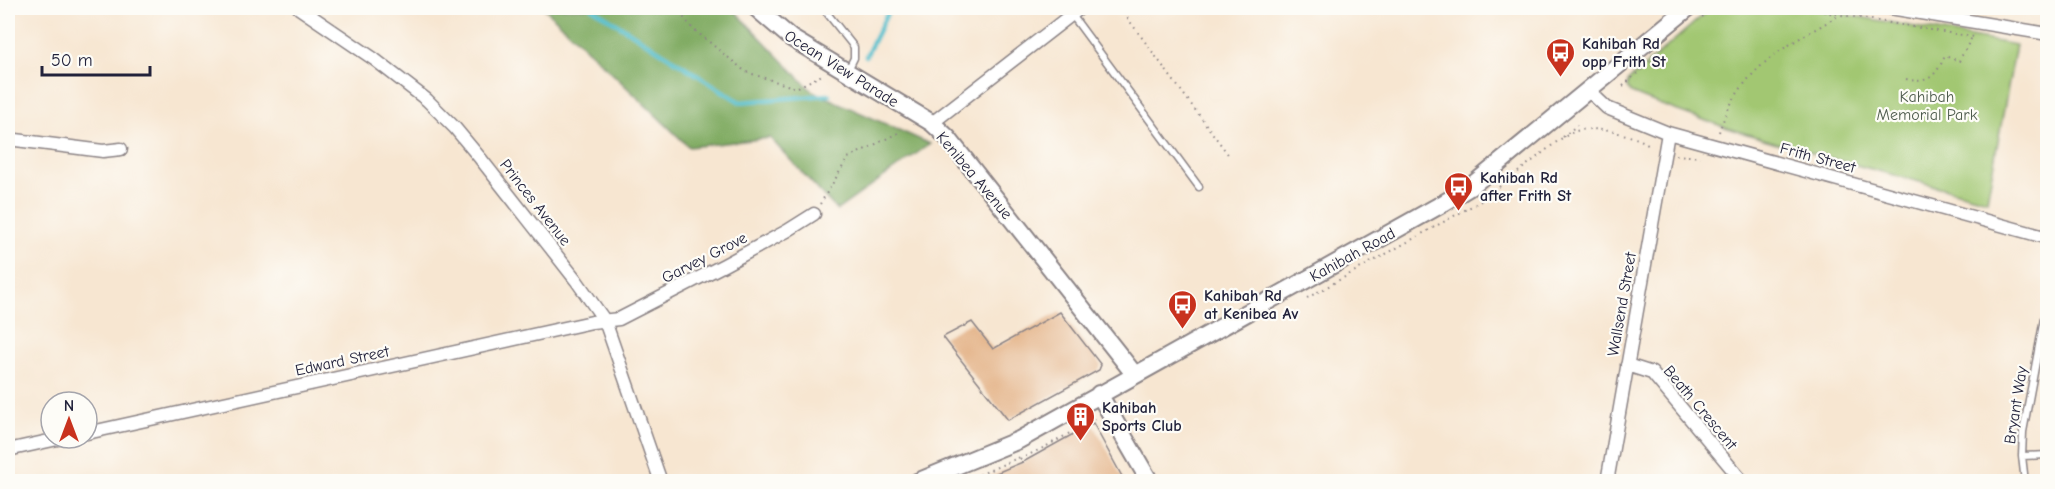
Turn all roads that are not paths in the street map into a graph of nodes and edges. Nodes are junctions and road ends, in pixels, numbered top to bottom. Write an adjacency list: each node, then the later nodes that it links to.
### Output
1 (299, 8): 8 (street, Princes Avenue)
2 (316, 8): 8 (street)
3 (756, 8): 10 (main road, Ocean View Parade)
4 (823, 8): 10 (lane)
5 (1688, 8): 11 (main road, Kahibah Road)
6 (1890, 8): 9 (street)
7 (1076, 11): 12 (street, Kenibea Avenue); 16 (lane)
8 (328, 26): 20 (street, Princes Avenue)
9 (2048, 34)
10 (842, 70): 12 (main road, Ocean View Parade)
11 (1588, 90): 13 (street, Frith Street); 22 (main road, Kahibah Road)
12 (932, 123): 22 (main road, Kenibea Avenue)
13 (1668, 133): 18 (street, Frith Street); 21 (street, Wallsend Street)
14 (8, 139): 15 (street)
15 (121, 148)
16 (1199, 187)
17 (814, 214): 20 (street, Garvey Grove)
18 (2048, 238)
19 (2048, 297): 28 (lane, Bryant Way)
20 (605, 321): 24 (street, Edward Street); 29 (street, Princes Avenue)
21 (1628, 365): 32 (street, Wallsend Street); 33 (street, Beath Crescent)
22 (1135, 375): 23 (main road, Kahibah Road)
23 (1099, 394): 30 (main road, Kahibah Road); 31 (main road)
24 (99, 429)
25 (39, 443): 26 (street)
26 (8, 450)
27 (2048, 455): 28 (lane)
28 (2022, 456): 34 (lane, Bryant Way)
29 (661, 482)
30 (917, 482)
31 (1150, 482)
32 (1607, 482)
33 (1743, 482)
34 (2025, 482)

